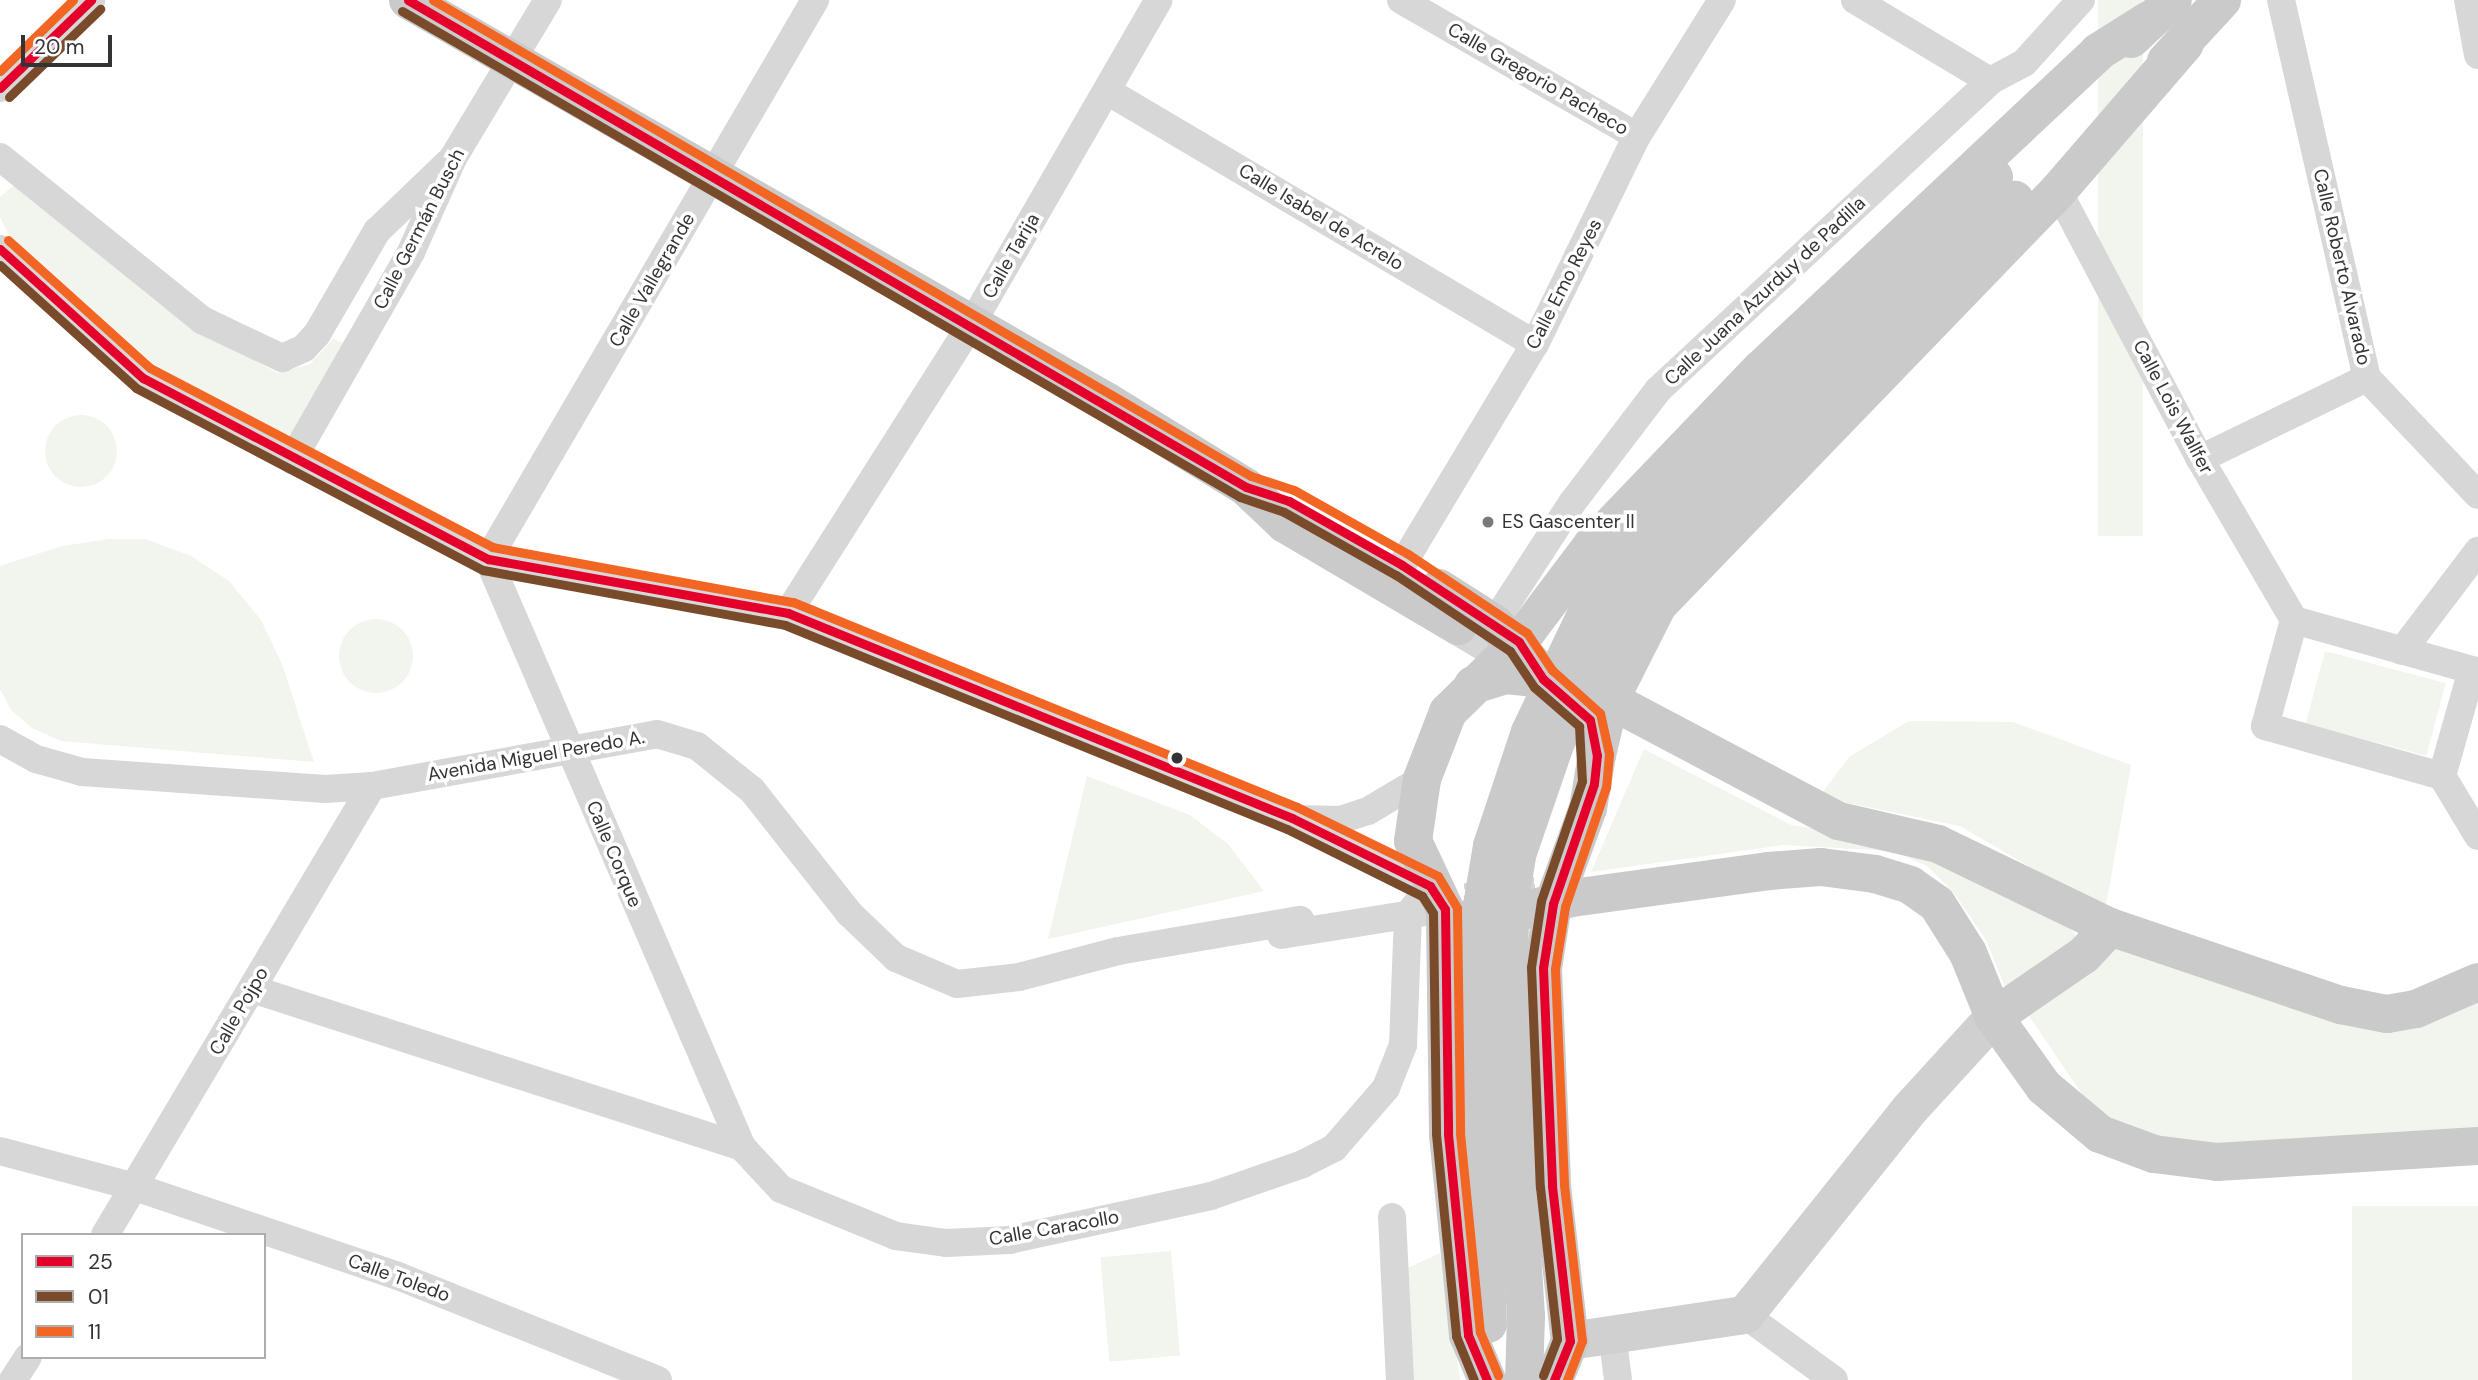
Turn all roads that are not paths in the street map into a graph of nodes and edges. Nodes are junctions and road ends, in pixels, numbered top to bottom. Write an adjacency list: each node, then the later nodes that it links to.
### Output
1 (91, 0): 18 (street)
2 (408, 0): 16 (main road)
3 (548, 0): 16 (street, Calle Germán Busch)
4 (815, 0): 23 (street, Calle Vallegrande)
5 (1159, 0): 19 (street, Calle Tarija)
6 (1401, 0): 20 (street, Calle Gregorio Pacheco)
7 (1722, 0): 20 (street, Calle Emo Reyes)
8 (1854, 0): 17 (street)
9 (2081, 0): 17 (street, Calle Juana Azurduy de Padilla)
10 (2222, 0): 14 (main road)
11 (2281, 0): 29 (street, Calle Roberto Alvarado)
12 (2469, 0): 15 (street)
13 (2161, 10): 24 (main road); 39 (main road)
14 (2185, 44): 24 (main road); 25 (main road)
15 (2478, 55)
16 (514, 59): 22 (street, Calle Germán Busch); 23 (main road)
17 (1990, 81): 39 (street, Calle Juana Azurduy de Padilla)
18 (0, 88)
19 (1107, 91): 27 (street, Calle Tarija); 28 (street, Calle Isabel de Acrelo)
20 (1637, 136): 28 (street, Calle Emo Reyes)
21 (0, 157): 22 (street)
22 (453, 158): 31 (street, Calle Germán Busch)
23 (714, 174): 27 (main road); 35 (street, Calle Vallegrande)
24 (2005, 188): 79 (main road, bridge); 80 (main road, bridge)
25 (2058, 191): 30 (street, Calle Lois Wallfer); 44 (main road)
26 (0, 249): 31 (street)
27 (971, 325): 32 (main road); 37 (street, Calle Tarija)
28 (1535, 344): 36 (street, Calle Emo Reyes)
29 (2367, 378): 30 (street); 33 (street, Calle Roberto Alvarado)
30 (2200, 459): 38 (street, Calle Lois Wallfer)
31 (292, 460): 35 (street)
32 (1246, 487): 36 (main road); 39 (main road)
33 (2478, 495)
34 (2478, 551): 40 (street)
35 (488, 559): 37 (street); 47 (street, Calle Corque)
36 (1402, 565): 39 (main road)
37 (788, 613): 52 (street)
38 (2294, 620): 40 (street); 49 (street)
39 (1491, 630): 42 (main road); 43 (main road)
40 (2402, 651): 41 (street)
41 (2475, 671): 49 (street)
42 (1473, 685): 43 (main road); 50 (main road)
43 (1553, 685): 44 (main road); 48 (main road)
44 (1610, 700): 48 (main road); 53 (main road)
45 (0, 739): 51 (street, Avenida Miguel Peredo A.)
46 (1660, 746): 53 (main road)
47 (568, 749): 51 (street, Avenida Miguel Peredo A.); 61 (street, Avenida Miguel Peredo A.); 66 (street, Calle Corque)
48 (1597, 755): 58 (main road)
49 (2442, 776): 54 (street)
50 (1422, 779): 52 (street); 57 (main road)
51 (372, 786): 63 (street, Calle Pojpo)
52 (1292, 818): 57 (street)
53 (1839, 821): 60 (main road)
54 (2478, 836)
55 (1768, 871): 56 (street); 58 (main road); 64 (main road)
56 (1628, 874)
57 (1428, 904): 58 (main road); 61 (street); 66 (street, Calle Caracollo); 78 (main road)
58 (1553, 904): 73 (main road)
59 (1300, 920): 61 (street)
60 (2110, 927): 62 (main road); 64 (main road)
61 (1063, 966)
62 (2478, 982)
63 (251, 989): 66 (street); 68 (street, Calle Pojpo)
64 (1994, 1017): 65 (main road); 71 (main road)
65 (2478, 1146)
66 (742, 1147)
67 (0, 1151): 68 (street, Calle Toledo)
68 (135, 1187): 70 (street, Calle Pojpo); 76 (street, Calle Toledo)
69 (1392, 1217): 77 (street)
70 (106, 1233)
71 (1745, 1315): 72 (main road); 83 (street)
72 (1612, 1333): 73 (main road); 82 (street)
73 (1570, 1341): 81 (main road)
74 (27, 1359): 75 (street)
75 (13, 1380)
76 (658, 1380)
77 (1400, 1380)
78 (1487, 1380)
79 (1502, 1380)
80 (1524, 1380)
81 (1554, 1380)
82 (1618, 1380)
83 (1834, 1380)

